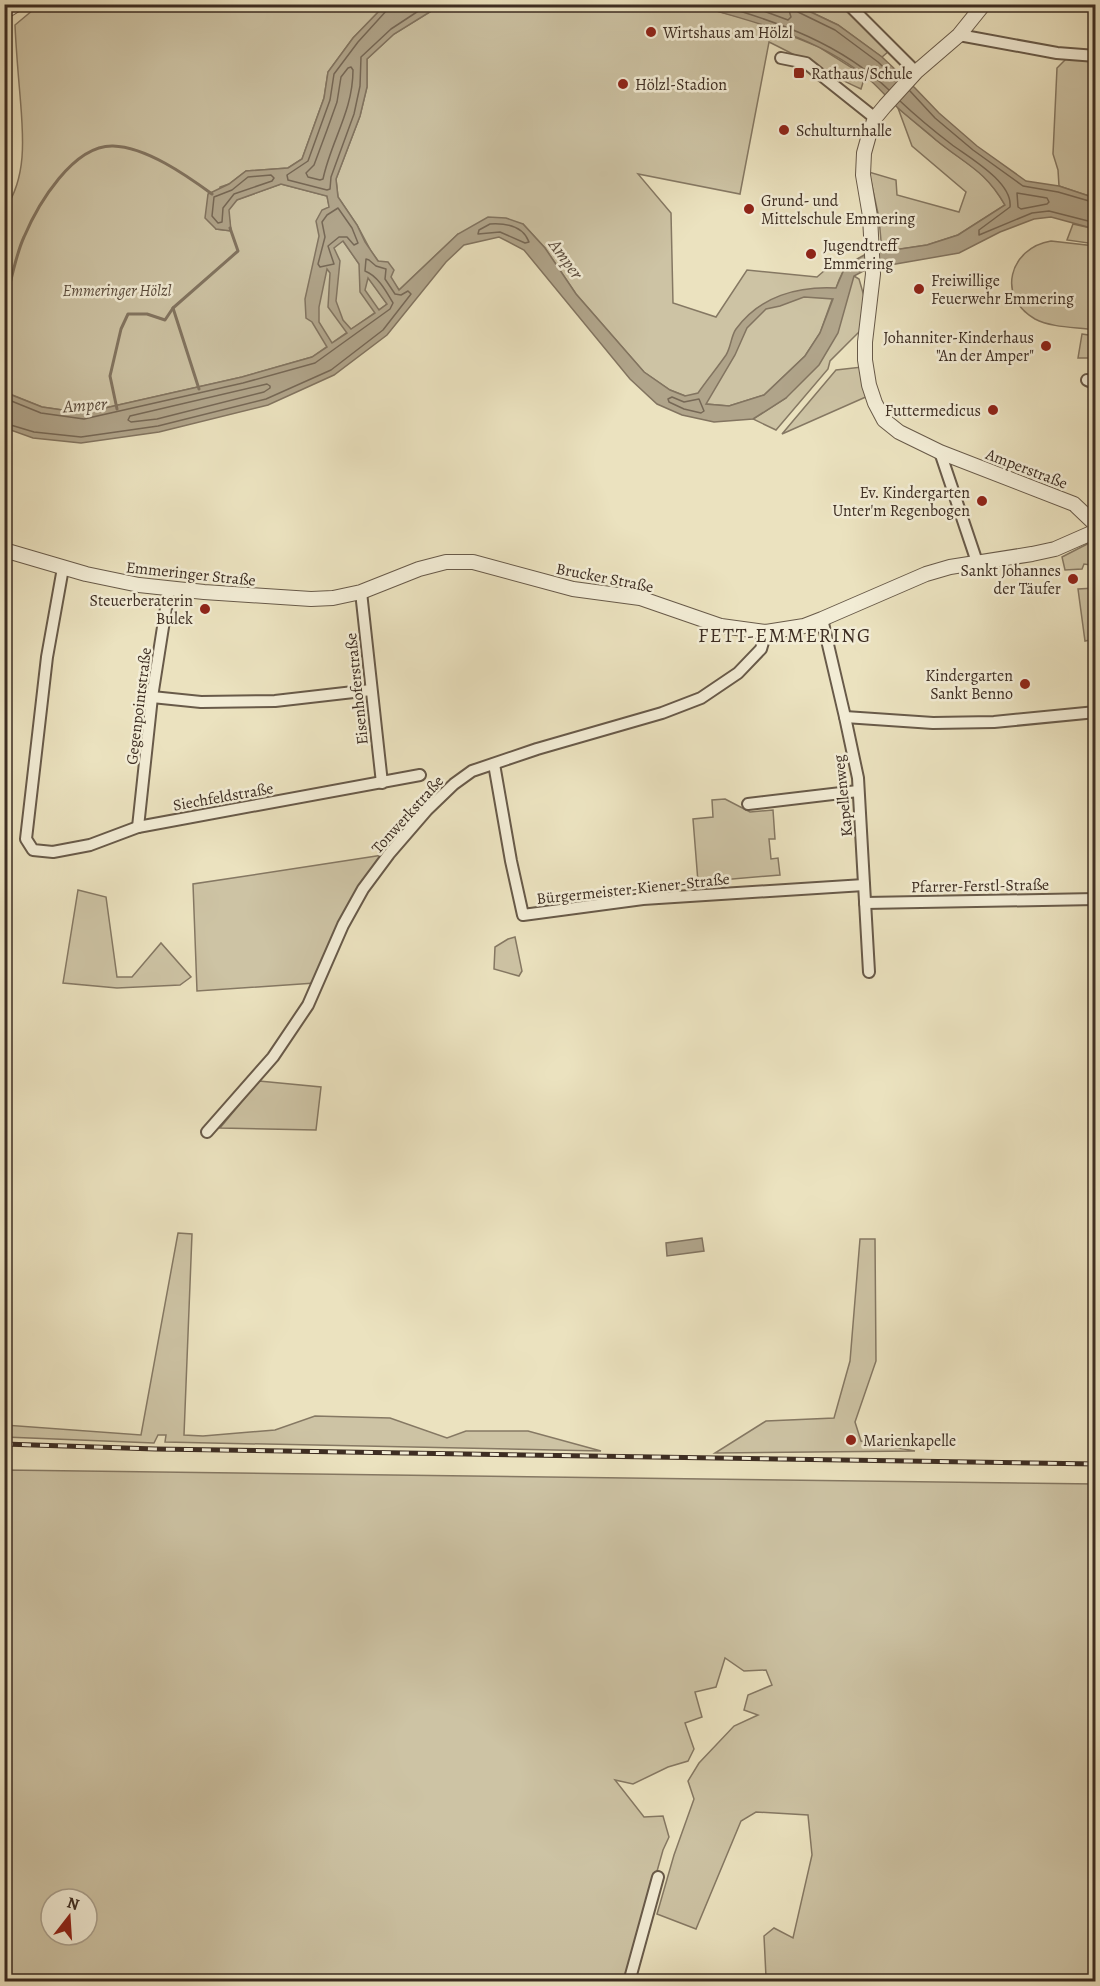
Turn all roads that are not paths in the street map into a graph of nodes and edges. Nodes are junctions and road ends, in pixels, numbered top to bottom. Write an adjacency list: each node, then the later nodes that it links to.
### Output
1 (17, 4): 4 (street)
2 (848, 4): 8 (street)
3 (984, 4): 5 (street, Amperstraße)
4 (4, 12)
5 (959, 35): 6 (street); 8 (street, Amperstraße)
6 (1095, 56)
7 (781, 58): 9 (street)
8 (912, 76): 9 (street, Amperstraße)
9 (875, 118): 10 (street, Amperstraße)
10 (940, 452): 11 (street, Amperstraße); 14 (street)
11 (1095, 525)
12 (1095, 531): 14 (street, Brucker Straße)
13 (4, 550): 15 (street, Emmeringer Straße)
14 (977, 562): 19 (street, Brucker Straße)
15 (63, 568): 17 (street, Emmeringer Straße); 30 (street, Siechfeldstraße)
16 (376, 586): 18 (street, Emmeringer Straße); 20 (street, Brucker Straße)
17 (169, 589): 18 (street, Emmeringer Straße); 22 (street, Gegenpointstraße)
18 (361, 592): 21 (street, Eisenhoferstraße)
19 (822, 619): 20 (street, Brucker Straße); 24 (street, Kapellenweg)
20 (765, 632): 25 (street, Tonwerkstraße)
21 (371, 690): 22 (street); 27 (street, Eisenhoferstraße)
22 (152, 697): 30 (street, Gegenpointstraße)
23 (1095, 712): 24 (street)
24 (845, 717): 28 (street, Kapellenweg)
25 (494, 764): 31 (street, Bürgermeister-Kiener-Straße); 35 (street, Tonwerkstraße)
26 (420, 775): 27 (street, Siechfeldstraße)
27 (382, 783): 30 (street, Siechfeldstraße)
28 (858, 791): 29 (street); 31 (street, Kapellenweg)
29 (748, 804)
30 (138, 827)
31 (864, 885): 33 (street, Kapellenweg)
32 (1095, 899): 33 (street, Pfarrer-Ferstl-Straße)
33 (865, 903): 34 (street, Kapellenweg)
34 (869, 972)
35 (207, 1132)
36 (658, 1877): 37 (street)
37 (629, 1982)

